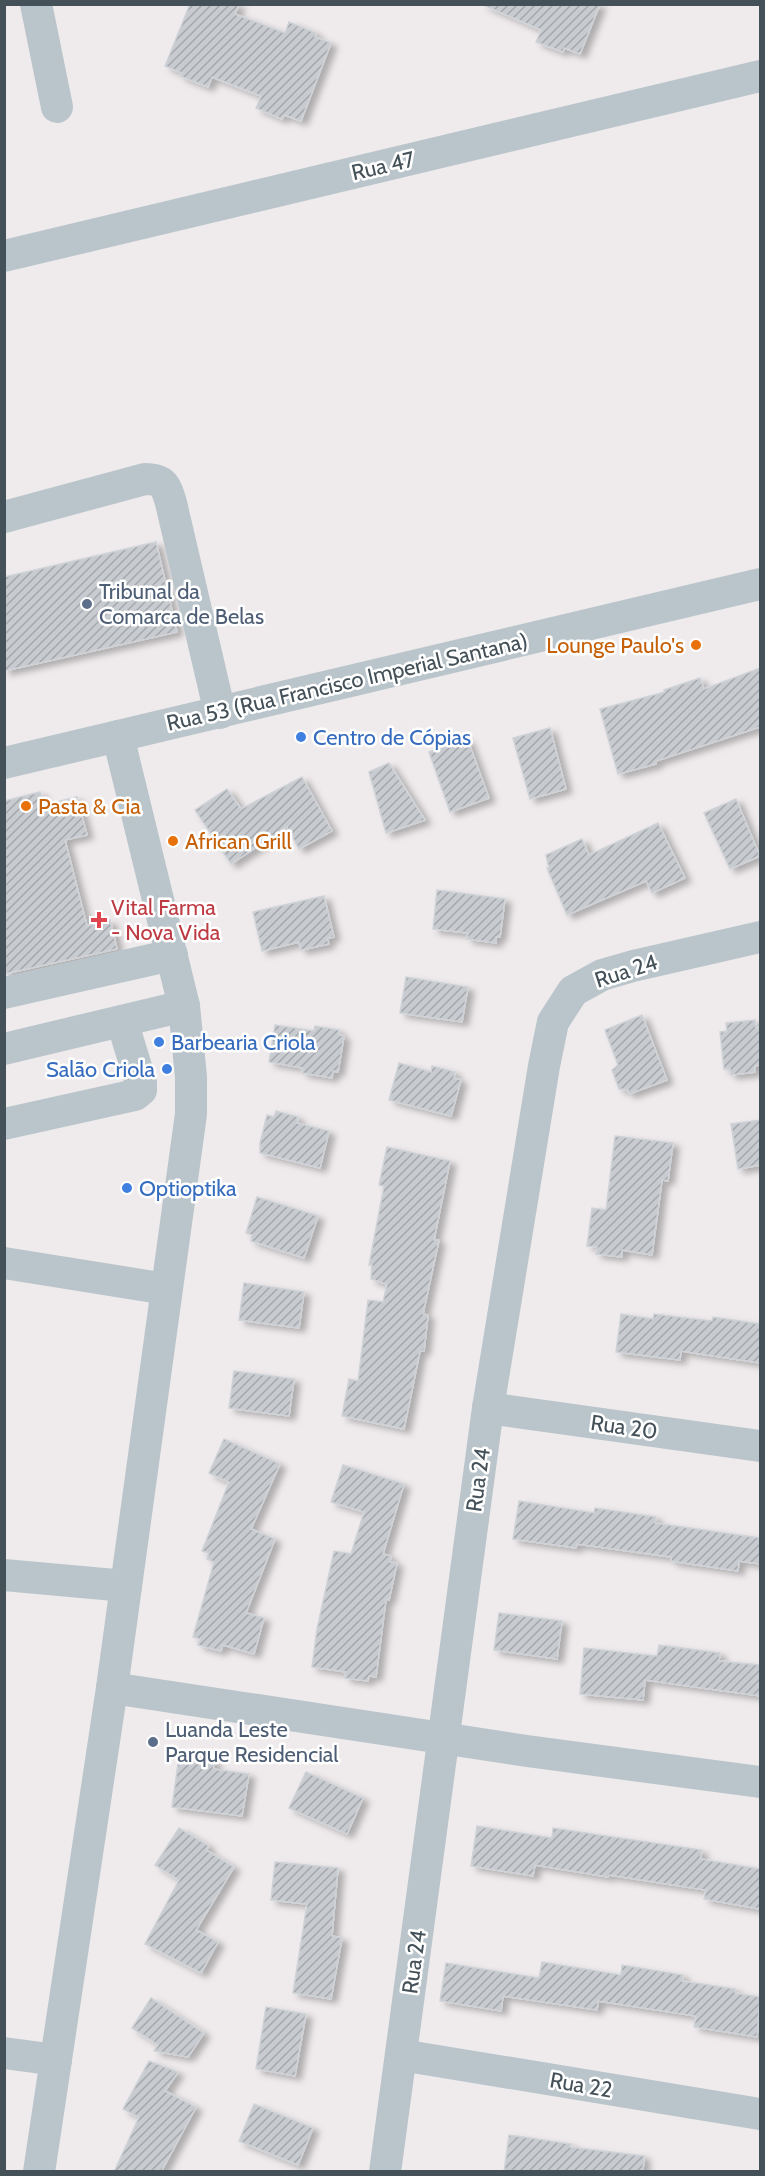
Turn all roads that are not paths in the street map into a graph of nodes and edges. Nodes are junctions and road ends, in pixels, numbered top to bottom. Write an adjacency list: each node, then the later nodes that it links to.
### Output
1 (36, 4): 3 (street)
2 (760, 76): 4 (street, Rua 47)
3 (57, 107)
4 (4, 256)
5 (4, 518): 7 (street)
6 (760, 585): 7 (street, Rua 53 (Rua Francisco Imperial Santana))
7 (220, 712): 8 (street, Rua 53 (Rua Francisco Imperial Santana))
8 (118, 736): 9 (street, Rua 53 (Rua Francisco Imperial Santana)); 11 (street)
9 (4, 763)
10 (760, 937): 19 (street, Rua 24)
11 (172, 955): 12 (street); 13 (street)
12 (4, 993)
13 (184, 1006): 14 (street); 18 (street)
14 (122, 1021): 15 (street); 16 (street)
15 (4, 1049)
16 (4, 1124)
17 (4, 1263): 18 (street)
18 (166, 1288): 22 (street)
19 (488, 1408): 20 (street, Rua 20); 24 (street, Rua 24)
20 (760, 1446)
21 (4, 1575): 22 (street)
22 (126, 1586): 23 (street)
23 (112, 1688): 24 (street); 28 (street)
24 (444, 1738): 25 (street); 27 (street, Rua 24)
25 (760, 1782)
26 (4, 2053): 28 (street)
27 (401, 2055): 29 (street, Rua 22); 31 (street, Rua 24)
28 (56, 2060): 30 (street)
29 (760, 2114)
30 (39, 2172)
31 (385, 2172)

